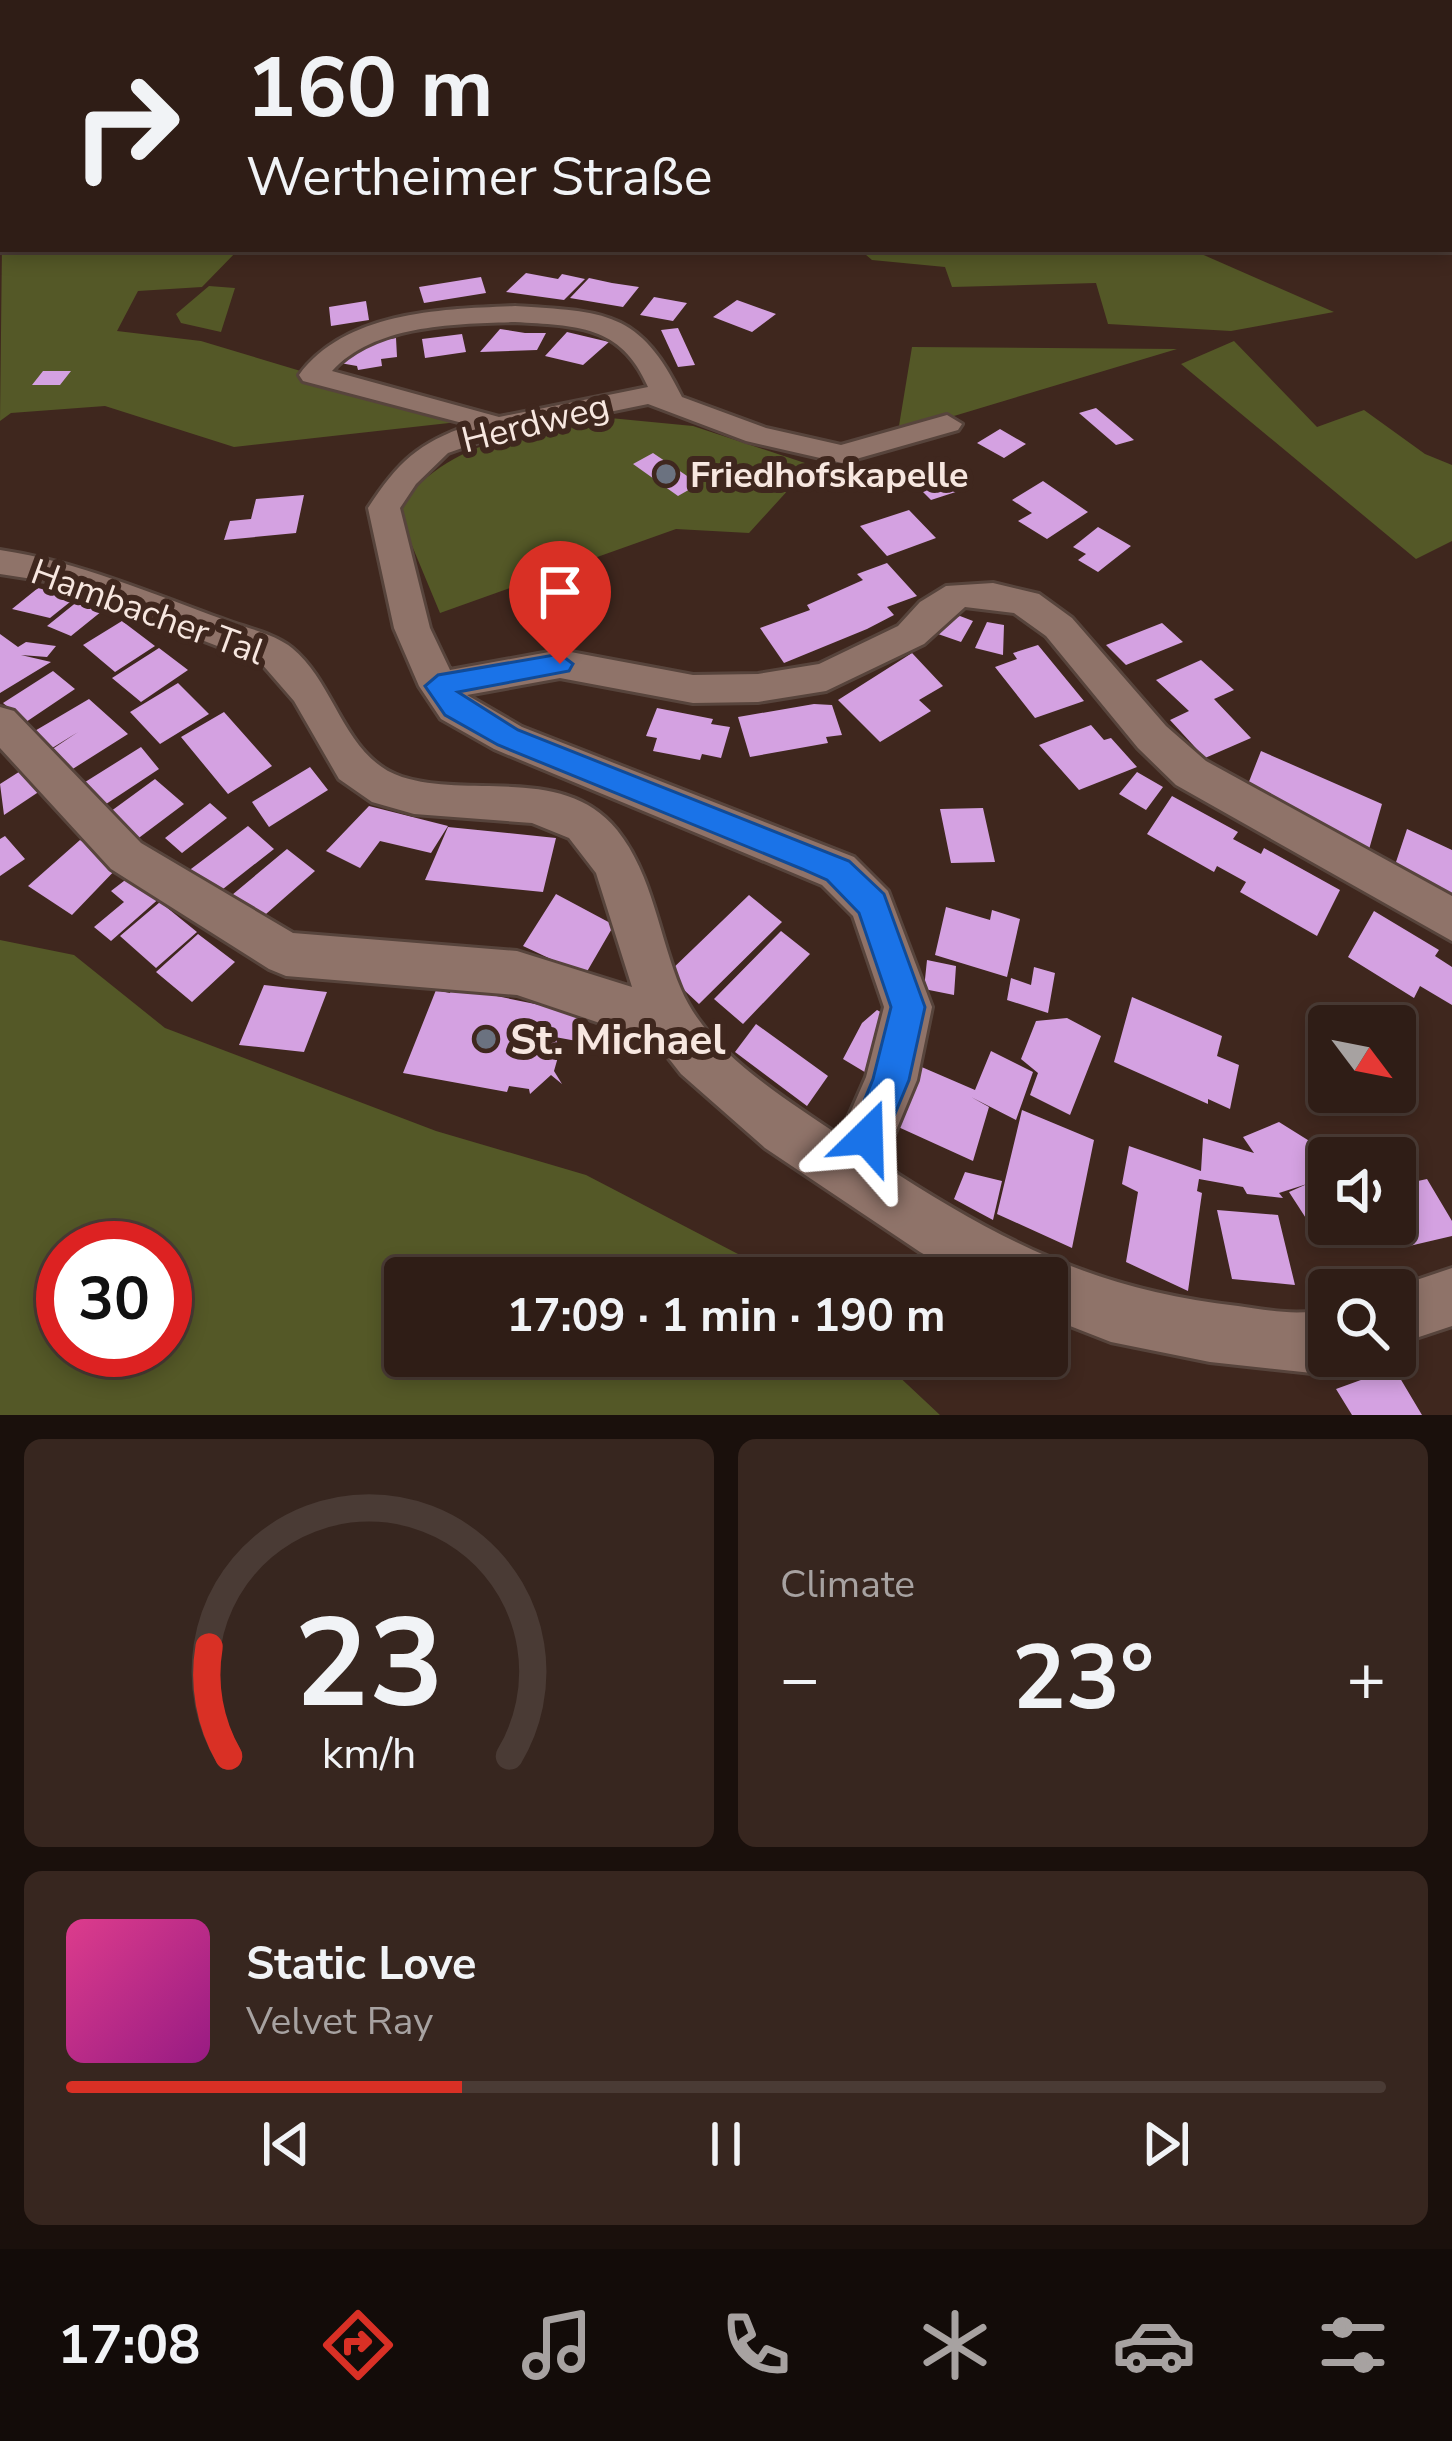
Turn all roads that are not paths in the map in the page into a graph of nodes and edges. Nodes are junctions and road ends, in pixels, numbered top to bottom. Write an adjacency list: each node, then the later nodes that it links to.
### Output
1 (670, 402): 2 (street, Herdweg); 3 (street, Herdweg); 3 (street)
2 (946, 424)
3 (494, 427): 5 (street, Herdweg)
4 (0, 562): 8 (street, Hambacher Tal)
5 (438, 686): 7 (street); 9 (street, Herdweg)
6 (0, 722): 8 (street, Hambacher Tal)
7 (1452, 920)
8 (672, 1023): 9 (street, Hambacher Tal)
9 (850, 1175): 10 (street, Hambacher Tal)
10 (990, 1257)
11 (1452, 1297): 13 (street)
12 (1068, 1298): 14 (street)
13 (1416, 1309)
14 (1308, 1343)

